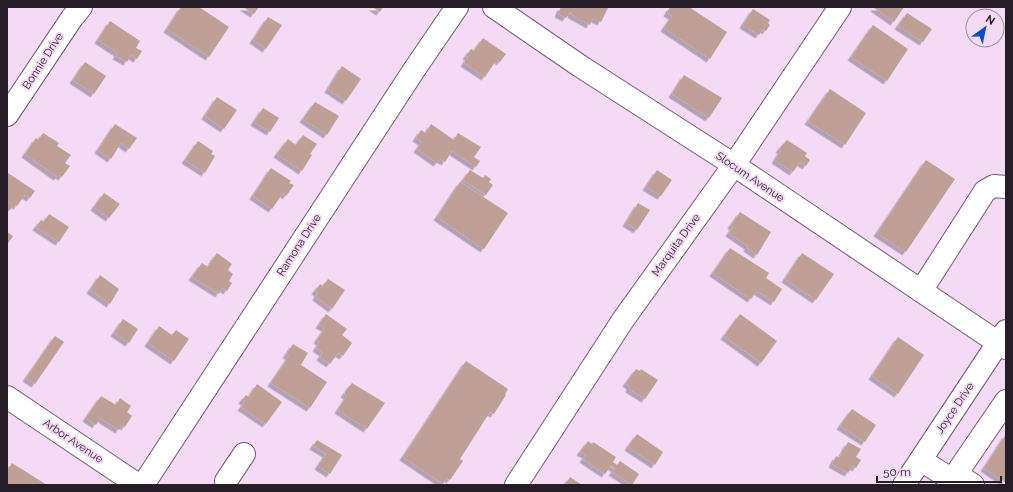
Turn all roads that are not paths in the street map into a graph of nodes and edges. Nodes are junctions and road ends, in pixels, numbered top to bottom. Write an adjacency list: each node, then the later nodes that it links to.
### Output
1 (81, 7): 5 (street, Bonnie Drive)
2 (457, 7): 17 (street, Ramona Drive)
3 (494, 7): 6 (street, Slocum Avenue)
4 (840, 7): 6 (street, Marquita Drive)
5 (7, 115)
6 (734, 165): 8 (street, Slocum Avenue); 18 (street, Marquita Drive)
7 (1006, 187): 8 (street)
8 (921, 291): 9 (street, Slocum Avenue)
9 (1003, 341): 13 (street, Joyce Drive)
10 (7, 397): 16 (street, Arbor Avenue)
11 (1006, 401): 14 (street)
12 (244, 454): 15 (street)
13 (921, 460): 14 (street); 19 (street, Joyce Drive)
14 (965, 479)
15 (227, 484)
16 (138, 485)
17 (143, 485)
18 (516, 485)
19 (904, 485)

